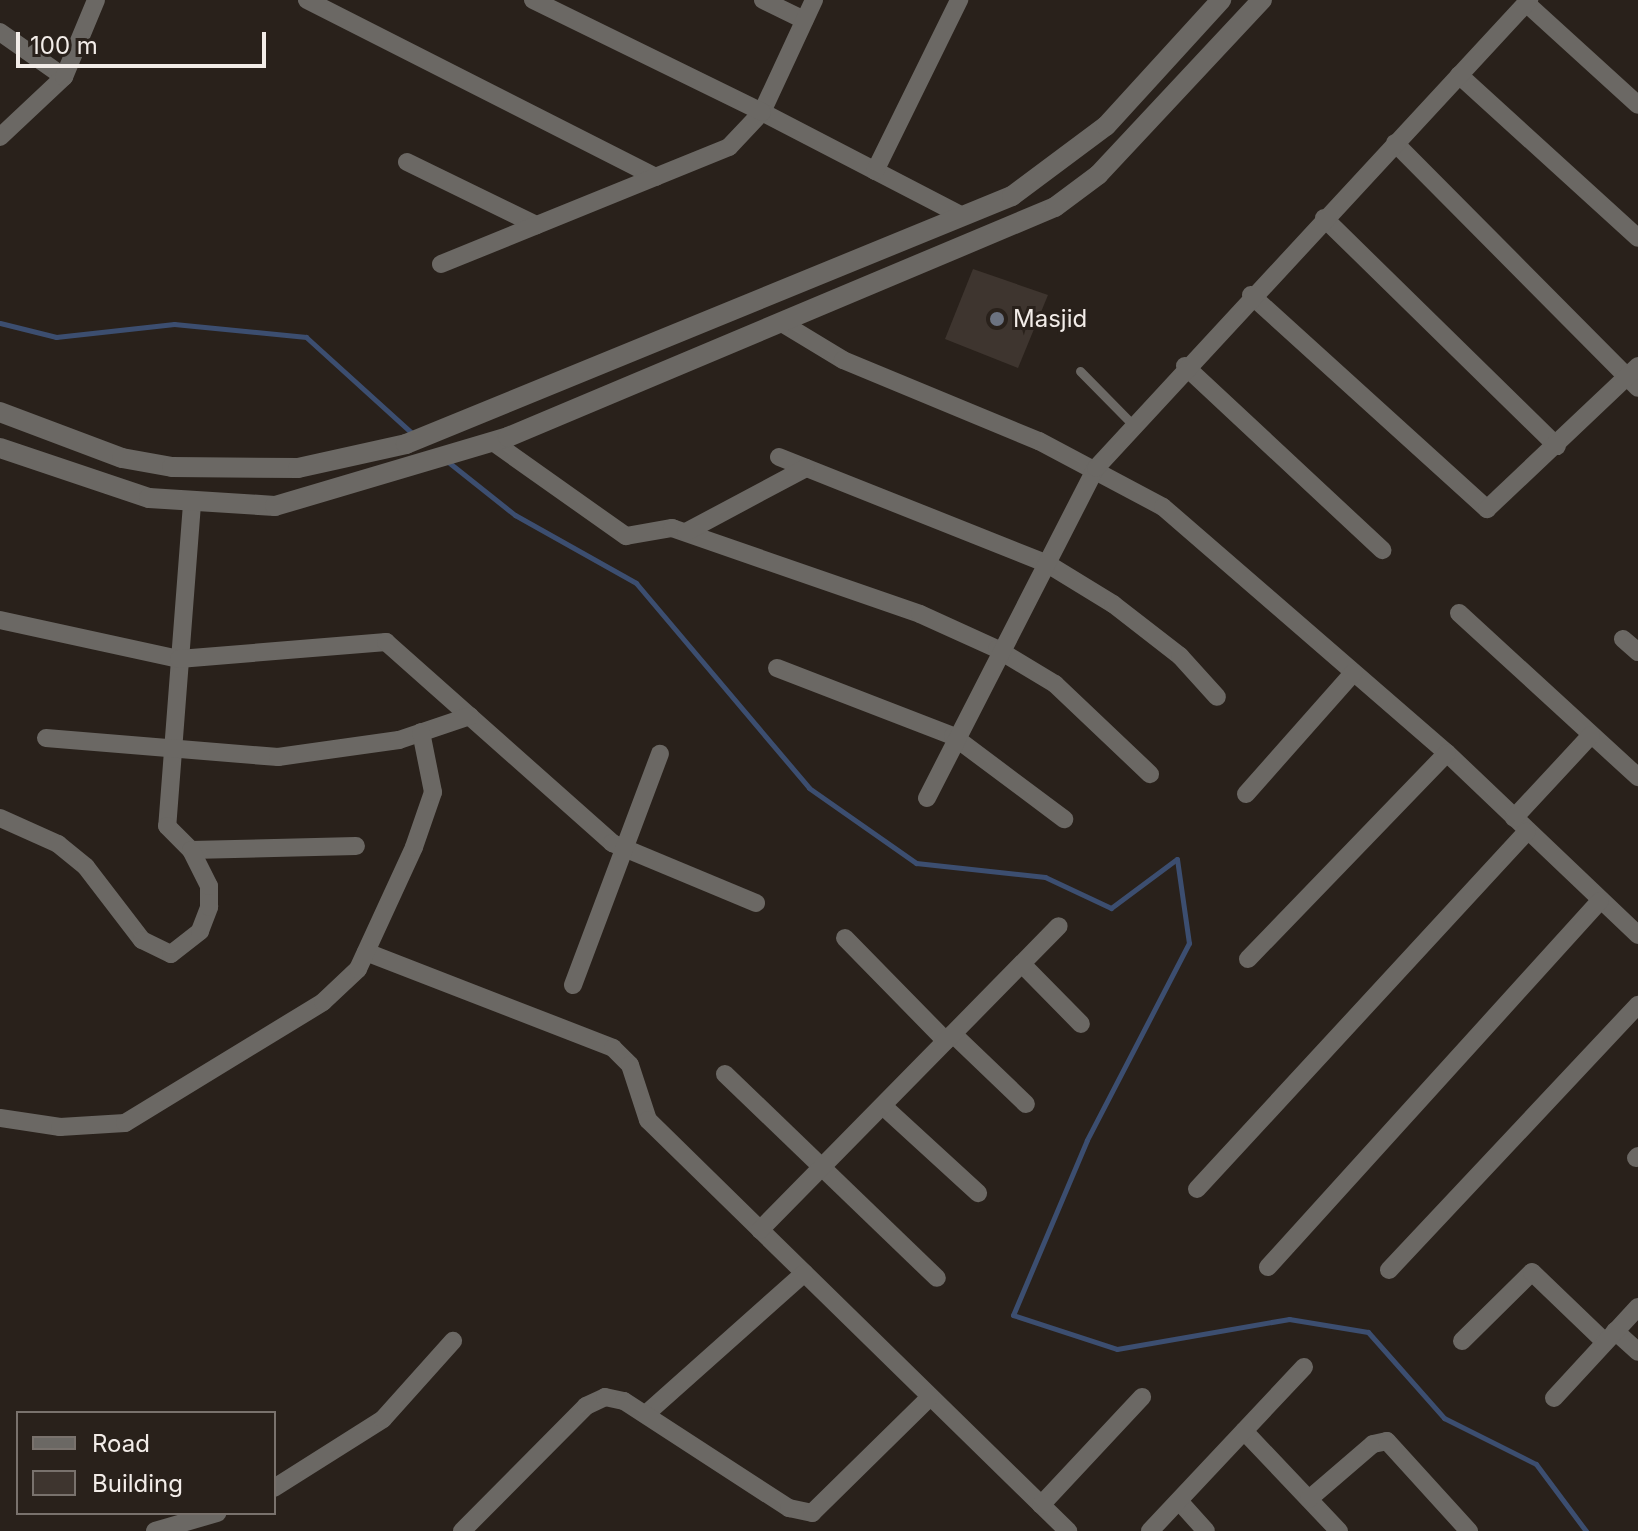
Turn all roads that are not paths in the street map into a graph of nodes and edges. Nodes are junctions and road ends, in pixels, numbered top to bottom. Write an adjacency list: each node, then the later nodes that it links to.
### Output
1 (96, 0): 13 (street)
2 (307, 0): 20 (street)
3 (533, 0): 15 (street)
4 (763, 0): 10 (street)
5 (814, 0): 10 (street)
6 (959, 0): 19 (street)
7 (1221, 0): 21 (street)
8 (1262, 0): 27 (street)
9 (1527, 2): 12 (street); 14 (street)
10 (804, 20): 15 (street)
11 (0, 32): 13 (street)
12 (1459, 75): 17 (street); 24 (street)
13 (64, 77): 16 (street)
14 (1638, 105)
15 (762, 112): 19 (street); 20 (street)
16 (0, 137)
17 (1395, 143): 22 (street); 31 (street)
18 (407, 162): 23 (street)
19 (875, 171): 21 (street)
20 (656, 177): 23 (street)
21 (959, 214): 28 (street)
22 (1324, 218): 26 (street); 36 (street)
23 (536, 225): 25 (street)
24 (1638, 238)
25 (441, 264)
26 (1251, 295): 29 (street); 36 (street)
27 (782, 323): 32 (street); 40 (street)
28 (629, 350): 32 (street); 33 (street)
29 (1185, 366): 34 (street); 43 (street)
30 (1080, 371): 34 (lane)
31 (1634, 377): 36 (street)
32 (641, 383): 35 (street)
33 (0, 412)
34 (1133, 425): 40 (street)
35 (484, 445): 41 (street); 42 (street)
36 (1557, 446)
37 (0, 448): 41 (street)
38 (779, 457): 39 (street)
39 (806, 468): 42 (street); 44 (street)
40 (1096, 468): 44 (street); 52 (street)
41 (192, 504): 50 (street)
42 (686, 532): 48 (street)
43 (1382, 550)
44 (1046, 563): 48 (street); 53 (street)
45 (1459, 613): 56 (street)
46 (0, 620): 50 (street)
47 (1623, 639): 49 (street)
48 (997, 649): 57 (street); 62 (street)
49 (1638, 652)
50 (179, 659): 54 (street); 59 (street)
51 (777, 668): 57 (street)
52 (1353, 673): 60 (street); 64 (street)
53 (1217, 697)
54 (470, 716): 55 (street); 70 (street)
55 (421, 732): 59 (street); 77 (street)
56 (1591, 735): 63 (street); 68 (street)
57 (953, 736): 65 (street); 67 (street)
58 (46, 738): 59 (street)
59 (173, 751): 71 (street)
60 (1447, 753): 68 (street); 78 (street)
61 (660, 754): 70 (street)
62 (1150, 774)
63 (1638, 777)
64 (1246, 794)
65 (927, 798)
66 (0, 818): 71 (street)
67 (1064, 819)
68 (1521, 825): 72 (street); 89 (street)
69 (356, 846): 71 (street)
70 (622, 848): 73 (street); 80 (street)
71 (191, 850)
72 (1600, 901): 75 (street); 92 (street)
73 (756, 903)
74 (1059, 926): 79 (street)
75 (1638, 935)
76 (845, 938): 83 (street)
77 (366, 952): 87 (street); 91 (street)
78 (1248, 959)
79 (1022, 964): 82 (street); 83 (street)
80 (573, 985)
81 (1638, 1005): 93 (street)
82 (1081, 1024)
83 (950, 1038): 85 (street); 86 (street)
84 (725, 1074): 88 (street)
85 (1026, 1104)
86 (883, 1106): 88 (street); 90 (street)
87 (0, 1118)
88 (822, 1168): 91 (street); 95 (street)
89 (1197, 1189)
90 (978, 1193)
91 (760, 1230): 94 (street)
92 (1268, 1267)
93 (1389, 1270)
94 (804, 1273): 102 (street); 105 (street)
95 (937, 1278)
96 (1638, 1307): 97 (street)
97 (1610, 1337): 99 (street); 100 (street); 104 (street)
98 (453, 1341): 107 (street)
99 (1462, 1341)
100 (1638, 1352)
101 (1304, 1367): 106 (street)
102 (930, 1397): 105 (street); 110 (street)
103 (1142, 1397): 110 (street)
104 (1554, 1398)
105 (646, 1414): 113 (street)
106 (1244, 1431): 108 (street); 109 (street)
107 (276, 1487)
108 (1309, 1499): 117 (street); 118 (street)
109 (1179, 1501): 115 (street); 116 (street)
110 (1041, 1505): 114 (street)
111 (210, 1515): 112 (street)
112 (155, 1531)
113 (462, 1531)
114 (1068, 1531)
115 (1150, 1531)
116 (1206, 1531)
117 (1339, 1531)
118 (1469, 1531)

